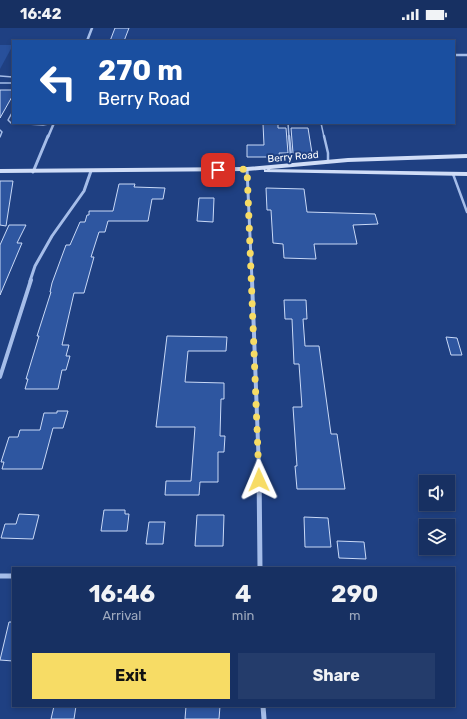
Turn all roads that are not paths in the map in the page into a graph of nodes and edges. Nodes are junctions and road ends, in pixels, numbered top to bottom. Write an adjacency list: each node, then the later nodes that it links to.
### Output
1 (92, 28): 2 (street)
2 (87, 40)
3 (455, 55): 4 (street)
4 (467, 55)
5 (0, 76): 6 (lane)
6 (12, 77)
7 (0, 83): 8 (lane)
8 (12, 83)
9 (12, 113): 10 (lane)
10 (12, 123)
11 (27, 124): 12 (lane)
12 (48, 124)
13 (54, 124): 25 (street)
14 (288, 124): 21 (lane)
15 (321, 124): 20 (lane)
16 (0, 130): 17 (lane)
17 (0, 137)
18 (467, 156): 19 (street, Berry Road)
19 (390, 158): 20 (street, Berry Road); 26 (street)
20 (328, 162): 21 (street, Berry Road)
21 (290, 166): 22 (street, Berry Road)
22 (247, 169): 23 (street, Berry Road); 26 (street); 31 (street)
23 (91, 171): 25 (street, Berry Road); 30 (street)
24 (0, 172): 25 (street, Berry Road)
25 (33, 172)
26 (389, 173): 27 (street)
27 (453, 174): 28 (street); 29 (lane)
28 (467, 174)
29 (467, 212)
30 (0, 377)
31 (260, 567)
32 (0, 576): 33 (street)
33 (12, 576)
34 (264, 707): 35 (street)
35 (264, 719)

